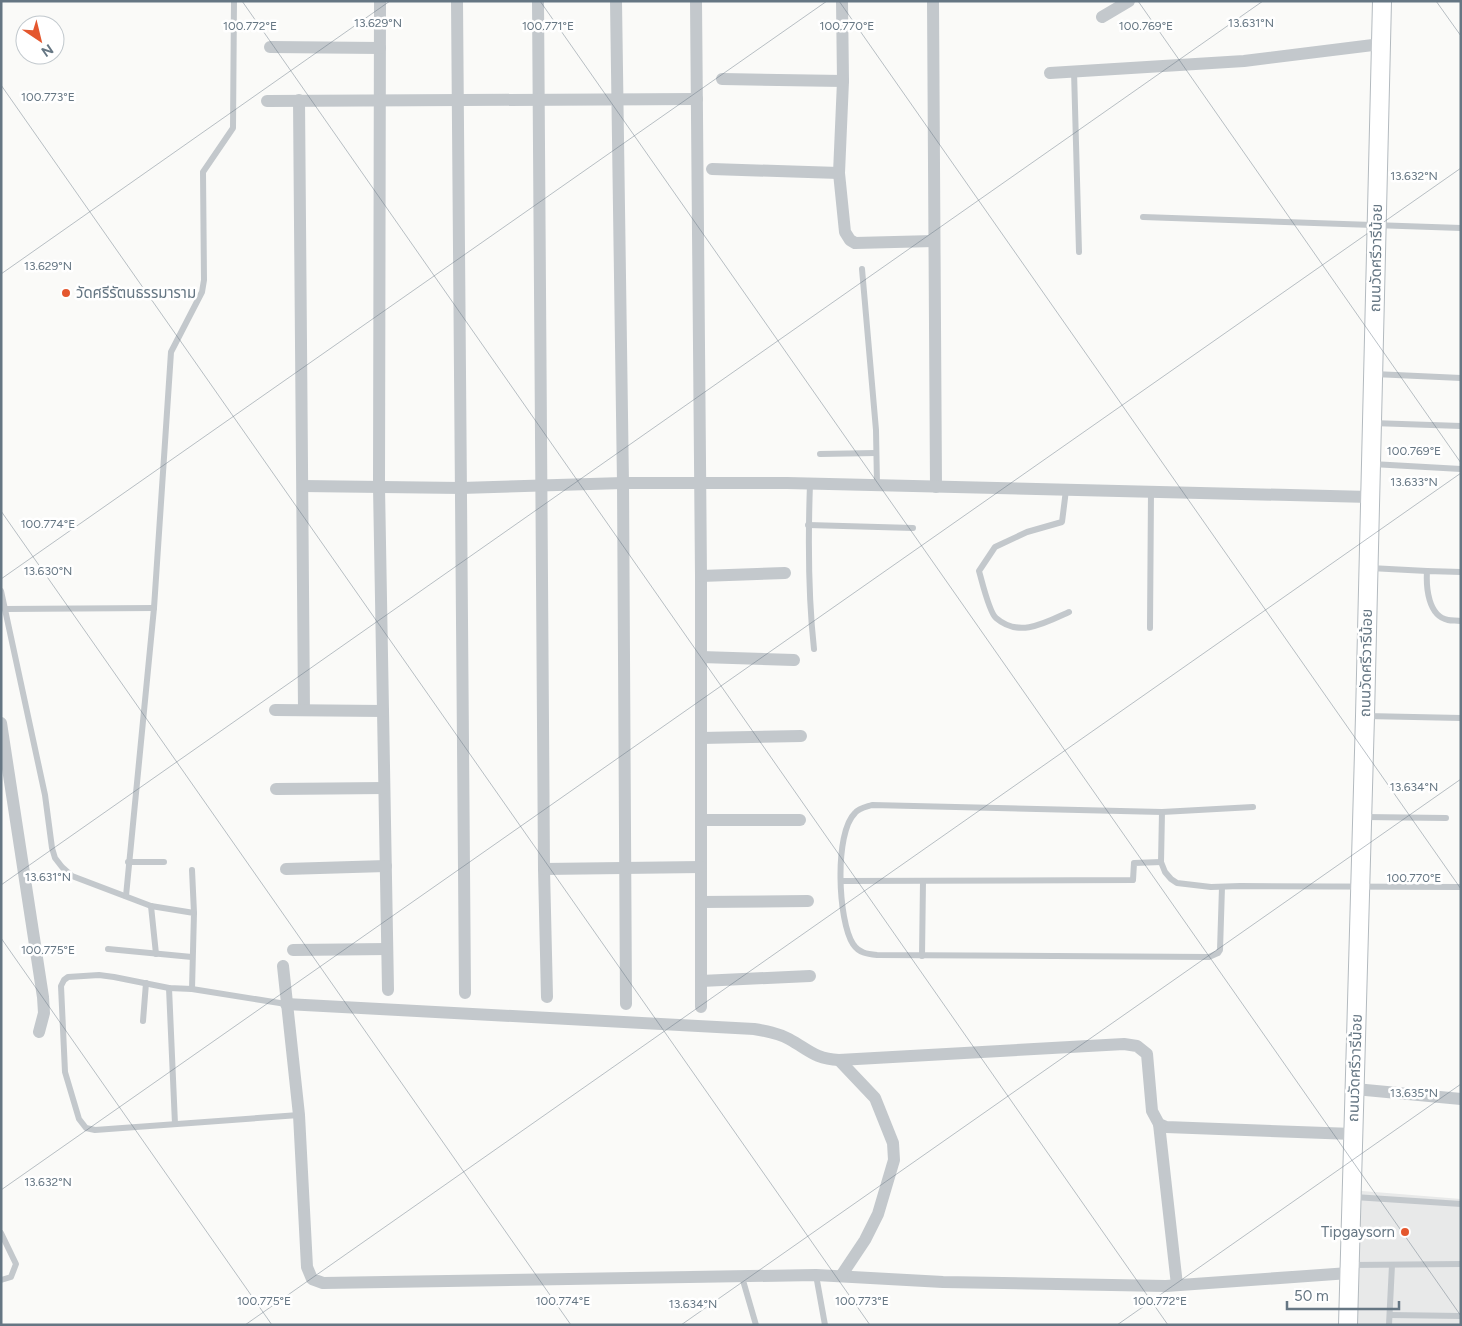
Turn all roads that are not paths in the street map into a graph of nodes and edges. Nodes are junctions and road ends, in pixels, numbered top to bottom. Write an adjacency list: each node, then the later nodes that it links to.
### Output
1 (234, 1): 62 (lane)
2 (380, 1): 14 (street)
3 (457, 1): 23 (street)
4 (538, 1): 24 (street)
5 (616, 1): 19 (street)
6 (696, 1): 20 (street)
7 (842, 1): 18 (street)
8 (933, 1): 31 (street)
9 (1129, 1): 11 (street)
10 (1382, 1): 12 (main road, ถนนวัดศรีวารีน้อย)
11 (1102, 17)
12 (1381, 44): 15 (street); 29 (main road, ถนนวัดศรีวารีน้อย)
13 (270, 47): 14 (street)
14 (380, 48): 22 (street)
15 (1074, 71): 16 (street); 32 (lane)
16 (1050, 73)
17 (722, 79): 18 (street)
18 (843, 81): 27 (street)
19 (619, 99): 20 (street); 24 (street); 43 (street)
20 (697, 99): 42 (street)
21 (299, 100): 22 (street); 25 (street); 47 (street)
22 (380, 100): 23 (street); 48 (street)
23 (457, 100): 24 (street); 50 (street)
24 (539, 100): 45 (street)
25 (267, 101)
26 (712, 169): 27 (street)
27 (839, 174): 31 (street)
28 (1144, 217): 29 (lane)
29 (1376, 226): 30 (lane); 34 (main road, ถนนวัดศรีวารีน้อย)
30 (1461, 228)
31 (934, 240): 49 (street)
32 (1079, 252)
33 (862, 268): 39 (lane)
34 (1373, 374): 35 (lane); 36 (main road, ถนนวัดศรีวารีน้อย)
35 (1461, 378)
36 (1372, 423): 37 (lane); 40 (main road, ถนนวัดศรีวารีน้อย)
37 (1461, 426)
38 (820, 454): 39 (lane)
39 (876, 454): 46 (lane)
40 (1371, 464): 41 (lane); 53 (main road, ถนนวัดศรีวารีน้อย)
41 (1461, 469)
42 (700, 482): 43 (street); 44 (street); 60 (street)
43 (623, 483): 45 (street); 90 (street)
44 (810, 484): 46 (street); 54 (lane)
45 (541, 485): 50 (street); 93 (street)
46 (877, 485): 49 (street)
47 (303, 486): 48 (street); 71 (street)
48 (380, 486): 50 (street); 72 (street)
49 (936, 487): 51 (street)
50 (460, 488): 118 (street)
51 (1066, 490): 52 (street); 64 (lane)
52 (1151, 492): 53 (street); 66 (lane)
53 (1370, 498): 56 (main road, ถนนวัดศรีวารีน้อย)
54 (808, 525): 55 (lane); 67 (lane)
55 (913, 528)
56 (1368, 568): 57 (lane); 73 (main road, ถนนวัดศรีวารีน้อย)
57 (1427, 570): 58 (lane); 65 (lane)
58 (1461, 572)
59 (785, 573): 60 (street)
60 (701, 576): 68 (street)
61 (1, 591): 63 (lane)
62 (154, 608): 63 (lane); 86 (lane)
63 (5, 609): 100 (lane)
64 (1068, 612)
65 (1461, 620)
66 (1150, 628)
67 (814, 649)
68 (701, 657): 69 (street); 77 (street)
69 (794, 660)
70 (275, 710): 71 (street)
71 (304, 710): 72 (street)
72 (383, 711): 78 (street)
73 (1365, 716): 74 (lane); 82 (main road, ถนนวัดศรีวารีน้อย)
74 (1461, 718)
75 (1, 723): 124 (street)
76 (801, 736): 77 (street)
77 (701, 738): 84 (street)
78 (384, 788): 79 (street); 89 (street)
79 (276, 789)
80 (1253, 806): 81 (lane)
81 (1162, 812): 88 (lane); 96 (lane)
82 (1362, 817): 83 (lane); 97 (main road, ถนนวัดศรีวารีน้อย)
83 (1446, 818)
84 (701, 820): 85 (street); 91 (street)
85 (800, 820)
86 (128, 862): 87 (lane); 100 (lane)
87 (164, 862)
88 (1162, 862): 95 (lane); 98 (lane)
89 (386, 866): 92 (street); 106 (street)
90 (625, 867): 91 (street); 93 (street); 121 (street)
91 (701, 867): 102 (street)
92 (286, 869)
93 (544, 869): 119 (street)
94 (192, 870): 104 (lane)
95 (923, 880): 96 (lane); 109 (lane)
96 (841, 881): 109 (lane)
97 (1360, 886): 98 (lane); 99 (lane); 126 (main road, ถนนวัดศรีวารีน้อย)
98 (1222, 887): 109 (lane)
99 (1461, 887)
100 (126, 896): 103 (lane)
101 (808, 901): 102 (street)
102 (701, 902): 113 (street)
103 (151, 906): 104 (lane); 108 (lane)
104 (194, 913): 110 (lane)
105 (108, 949): 108 (lane)
106 (387, 949): 107 (street); 117 (street)
107 (293, 950)
108 (156, 954): 110 (lane)
109 (922, 956)
110 (192, 957): 116 (lane)
111 (283, 966): 120 (street)
112 (810, 976): 113 (street)
113 (701, 981): 122 (street)
114 (146, 983): 115 (lane); 123 (lane); 129 (lane)
115 (169, 988): 116 (lane); 129 (lane)
116 (192, 989): 120 (lane)
117 (388, 990)
118 (465, 993)
119 (547, 997)
120 (286, 1004): 125 (street); 128 (street)
121 (626, 1004)
122 (701, 1007)
123 (143, 1021)
124 (39, 1032)
125 (840, 1060): 130 (street); 139 (street)
126 (1355, 1089): 127 (street); 131 (main road, ถนนวัดศรีวารีน้อย)
127 (1461, 1098)
128 (299, 1115): 129 (lane); 140 (street)
129 (175, 1124)
130 (1159, 1124): 131 (street); 142 (street)
131 (1353, 1134): 132 (main road, ถนนวัดศรีวารีน้อย)
132 (1350, 1197): 133 (lane); 137 (main road, ถนนวัดศรีวารีน้อย)
133 (1461, 1204)
134 (1, 1233): 141 (lane)
135 (1461, 1264): 136 (lane)
136 (1392, 1265): 137 (lane); 143 (lane)
137 (1348, 1269): 142 (street); 147 (main road, ถนนวัดศรีวารีน้อย)
138 (816, 1276): 139 (street); 140 (street); 146 (lane)
139 (841, 1276): 142 (street)
140 (742, 1277): 145 (lane)
141 (1, 1280)
142 (1177, 1285)
143 (1390, 1315): 144 (lane); 148 (lane)
144 (1461, 1316)
145 (756, 1325)
146 (825, 1325)
147 (1348, 1325)
148 (1389, 1325)

